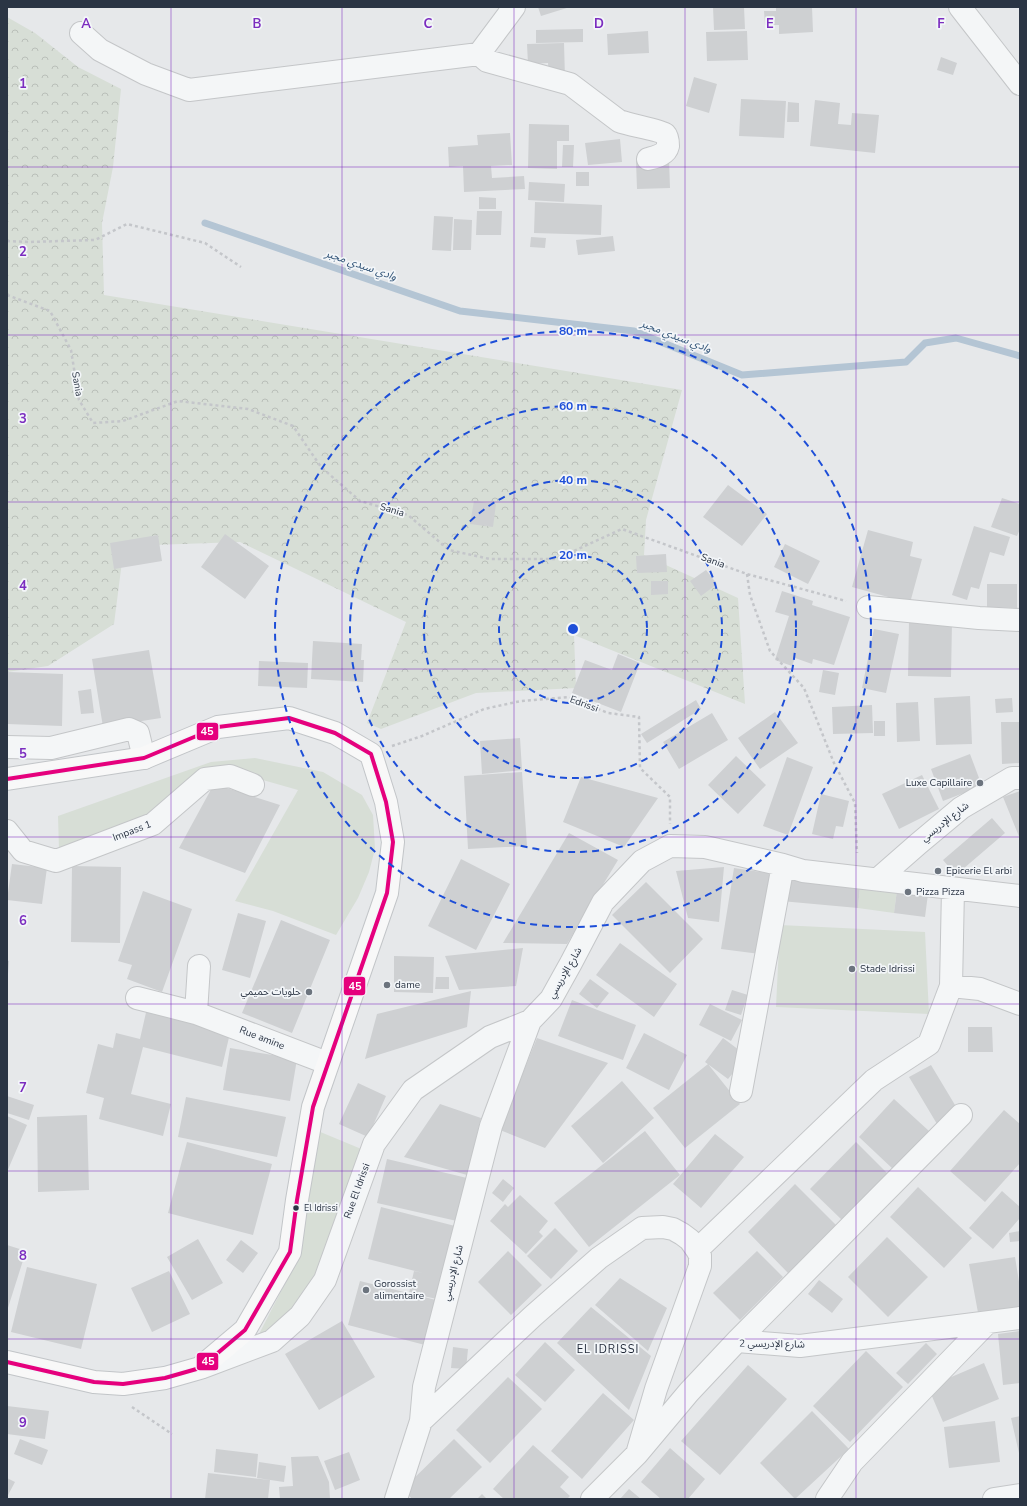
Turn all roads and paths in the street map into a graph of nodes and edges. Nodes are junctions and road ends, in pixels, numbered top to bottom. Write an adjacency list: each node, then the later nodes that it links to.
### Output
1 (514, 7): 4 (street)
2 (960, 7): 5 (street)
3 (81, 33): 4 (street)
4 (479, 54): 6 (street)
5 (1020, 84)
6 (648, 159)
7 (7, 241): 8 (path)
8 (241, 267)
9 (7, 295): 10 (path, Sania)
10 (747, 574): 11 (path, Sania); 22 (path)
11 (868, 607): 12 (street)
12 (1020, 620)
13 (7, 747): 15 (street)
14 (371, 754): 15 (main road); 20 (path, Edrissi); 31 (main road)
15 (144, 758): 17 (main road)
16 (1020, 778): 22 (street, شارع الإدريسي)
17 (7, 779)
18 (253, 785): 19 (street, Impass 1)
19 (7, 831)
20 (670, 846): 21 (street, شارع الإدريسي); 30 (street, شارع الإدريسي)
21 (783, 865): 22 (street, شارع الإدريسي); 32 (street)
22 (868, 878): 23 (street, شارع الإدريسي)
23 (953, 889): 24 (street, شارع الإدريسي); 26 (street)
24 (1020, 896)
25 (199, 966): 29 (street)
26 (950, 986): 28 (street); 34 (street)
27 (137, 998): 29 (street, Rue amine)
28 (1020, 1004)
29 (196, 1013): 31 (street, Rue amine)
30 (530, 1021): 39 (street, Rue El Idrissi); 40 (street, شارع الإدريسي)
31 (328, 1062): 39 (main road)
32 (741, 1091)
33 (961, 1115): 37 (street)
34 (698, 1250): 40 (street, شارع الإدريسي); 41 (street)
35 (1020, 1318): 36 (street, شارع الإدريسي 2)
36 (987, 1323): 37 (street, شارع الإدريسي 2); 45 (street)
37 (737, 1341): 41 (street, شارع الإدريسي 2)
38 (7, 1362): 39 (main road)
39 (200, 1368)
40 (422, 1421): 43 (street, شارع الإدريسي)
41 (637, 1454): 44 (street, شارع الإدريسي 2)
42 (1020, 1495): 46 (street)
43 (396, 1499)
44 (592, 1499)
45 (827, 1499)
46 (994, 1499)

